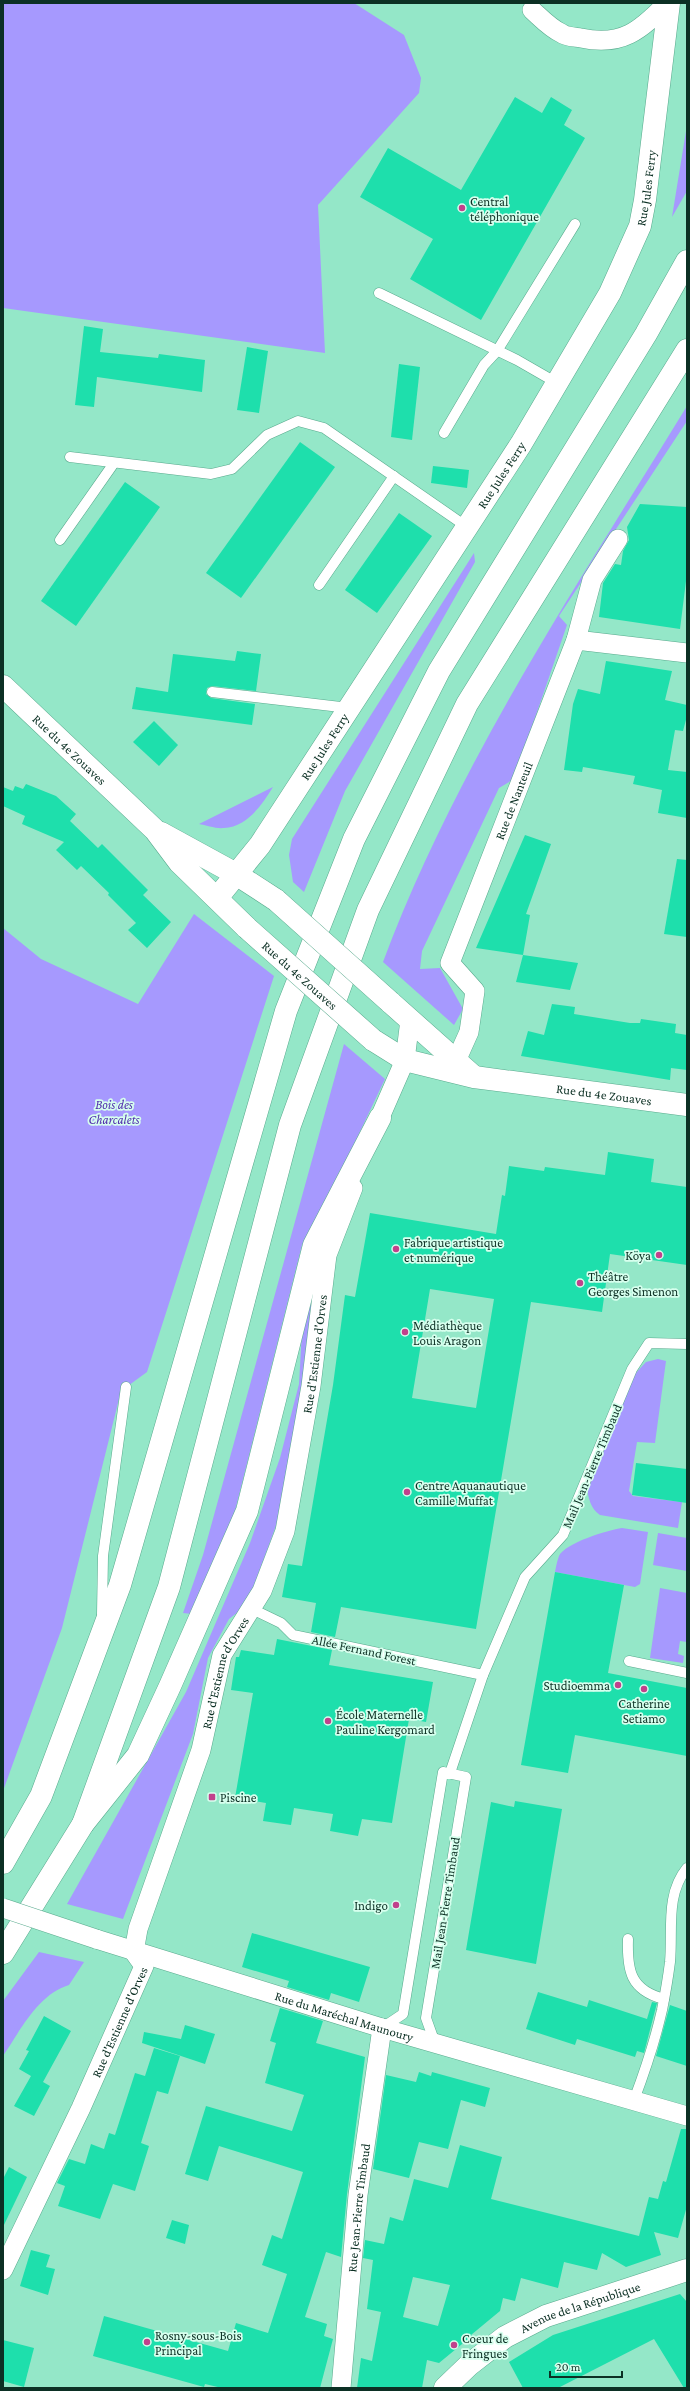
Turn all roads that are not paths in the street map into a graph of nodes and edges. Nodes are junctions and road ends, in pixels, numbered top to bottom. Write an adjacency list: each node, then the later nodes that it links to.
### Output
1 (668, 3): 2 (street); 8 (main road, Rue Jules Ferry)
2 (529, 7)
3 (575, 224): 7 (lane)
4 (687, 261): 34 (main road)
5 (379, 293): 7 (lane)
6 (687, 350): 39 (main road)
7 (497, 351): 8 (lane); 9 (lane)
8 (557, 383): 13 (main road, Rue Jules Ferry)
9 (444, 433)
10 (70, 457): 11 (lane)
11 (114, 463): 12 (lane); 15 (lane)
12 (394, 476): 13 (lane); 16 (lane)
13 (467, 527): 21 (main road, Rue Jules Ferry)
14 (618, 539): 17 (street)
15 (60, 540)
16 (319, 585)
17 (576, 640): 18 (street); 27 (street, Rue de Nanteuil)
18 (687, 653)
19 (3, 686): 22 (main road, Rue du 4e Zouaves)
20 (212, 692): 21 (lane)
21 (350, 708): 23 (main road, Rue Jules Ferry)
22 (155, 830): 23 (main road, Rue du 4e Zouaves); 24 (main road, Rue du 4e Zouaves)
23 (236, 874): 24 (main road, Rue Jules Ferry); 25 (main road, Rue du 4e Zouaves, bridge)
24 (217, 898): 26 (main road, Rue du 4e Zouaves, bridge)
25 (410, 1020): 26 (street, Rue d'Estienne d'Orves); 27 (main road, Rue du 4e Zouaves)
26 (405, 1060): 28 (main road, Rue du 4e Zouaves); 30 (street, Rue d'Estienne d'Orves)
27 (456, 1061): 28 (main road, Rue du 4e Zouaves)
28 (474, 1077): 29 (main road, Rue du 4e Zouaves)
29 (687, 1105)
30 (380, 1118): 33 (street, Rue d'Estienne d'Orves); 39 (main road)
31 (687, 1344): 37 (lane, Mail Jean-Pierre Timbaud)
32 (126, 1387): 34 (lane)
33 (252, 1609): 37 (lane, Allée Fernand Forest); 44 (street, Rue d'Estienne d'Orves)
34 (102, 1636): 40 (main road)
35 (629, 1661): 36 (lane)
36 (687, 1673)
37 (483, 1675): 38 (lane, Mail Jean-Pierre Timbaud)
38 (450, 1773): 47 (lane, Mail Jean-Pierre Timbaud); 48 (lane, Mail Jean-Pierre Timbaud)
39 (83, 1824): 45 (main road)
40 (3, 1863)
41 (687, 1868): 46 (lane)
42 (3, 1908): 44 (street, Rue du Maréchal Maunoury, bridge)
43 (628, 1939): 46 (lane)
44 (134, 1952): 47 (street, Rue du Maréchal Maunoury); 51 (street, Rue d'Estienne d'Orves)
45 (3, 1953)
46 (664, 1999): 49 (lane)
47 (382, 2028): 48 (street, Rue du Maréchal Maunoury); 53 (street, Rue Jean-Pierre Timbaud)
48 (435, 2043): 49 (street, Rue du Maréchal Maunoury)
49 (634, 2100): 50 (street, Rue du Maréchal Maunoury)
50 (687, 2116)
51 (3, 2270)
52 (687, 2270): 54 (main road, Avenue de la République)
53 (341, 2388)
54 (444, 2388)

